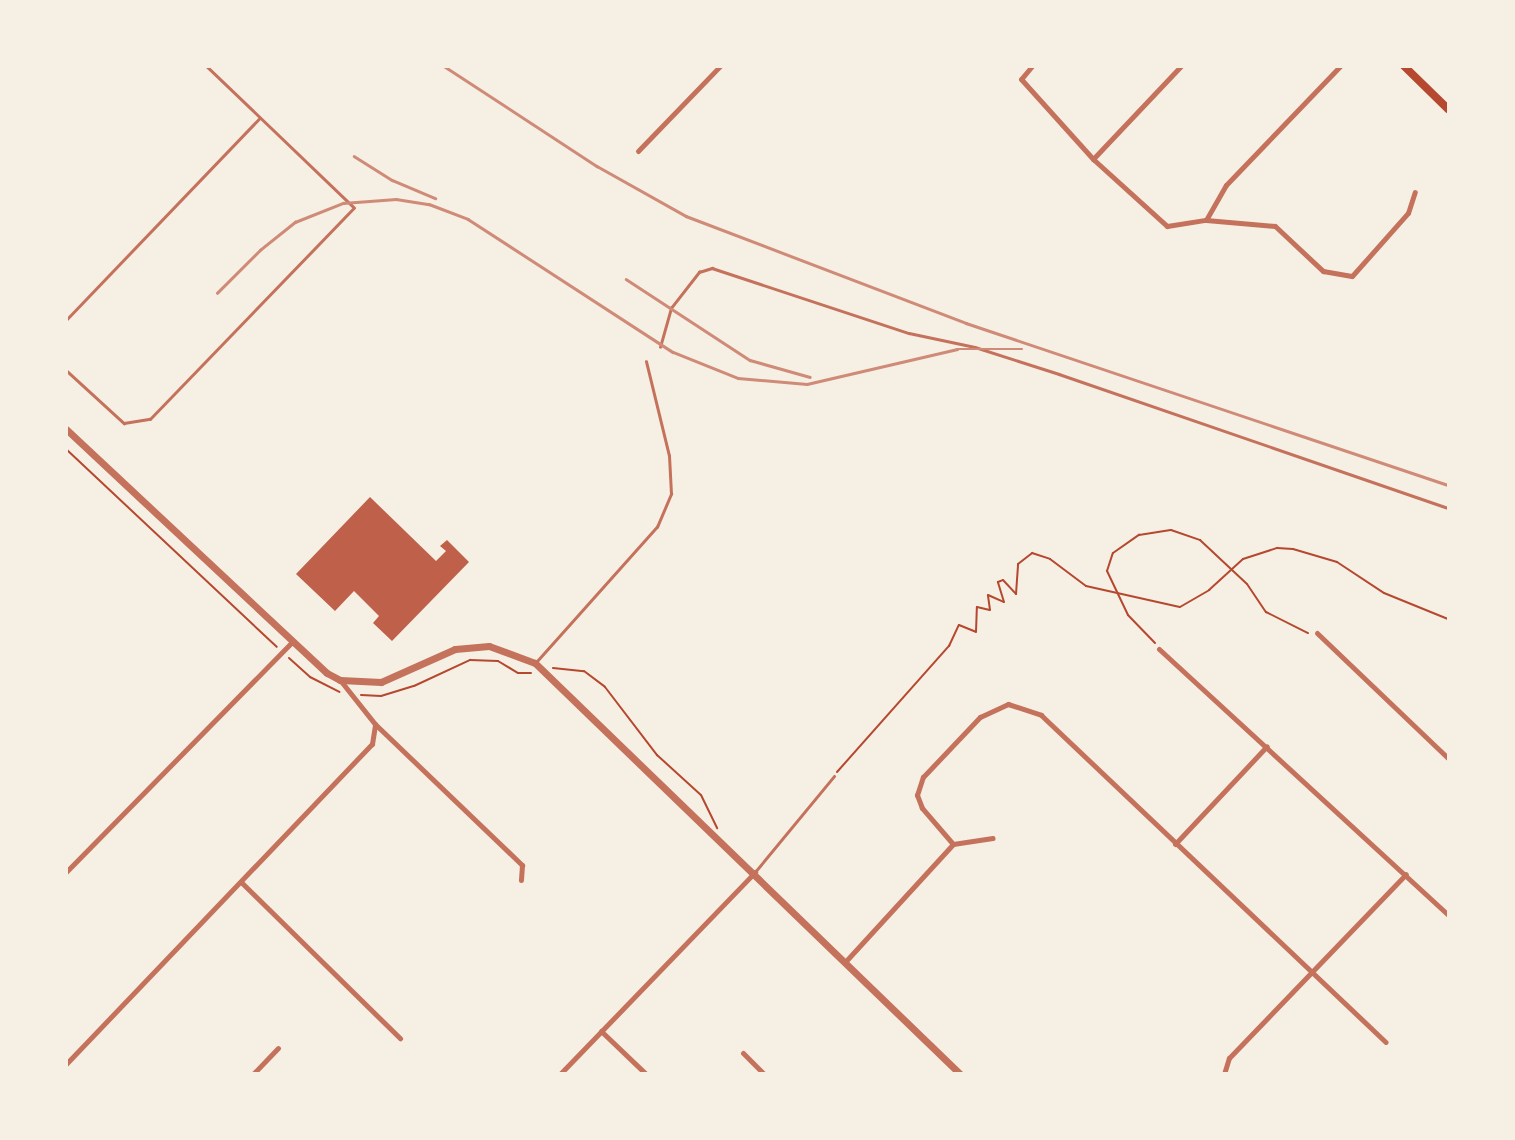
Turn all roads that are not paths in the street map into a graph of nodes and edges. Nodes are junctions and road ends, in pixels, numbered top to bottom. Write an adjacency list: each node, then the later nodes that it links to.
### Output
1 (206, 66): 8 (lane)
2 (720, 66): 9 (street)
3 (1032, 66): 10 (street)
4 (1181, 66): 10 (street)
5 (1340, 66): 12 (street)
6 (1404, 66): 7 (main road)
7 (1448, 109)
8 (260, 118): 13 (lane); 16 (lane)
9 (638, 151)
10 (1093, 159): 12 (street)
11 (1415, 192): 12 (street)
12 (1206, 220)
13 (66, 320)
14 (660, 347): 18 (lane)
15 (646, 362): 22 (lane)
16 (66, 370)
17 (66, 429): 20 (street)
18 (1448, 508)
19 (1317, 633): 26 (street)
20 (291, 643): 23 (street); 31 (street)
21 (1159, 649): 25 (street)
22 (535, 663): 23 (street); 32 (street)
23 (340, 680): 24 (street)
24 (375, 724): 34 (street); 35 (street)
25 (1267, 746): 30 (street); 33 (street)
26 (1448, 758)
27 (834, 776): 32 (lane)
28 (993, 838): 29 (street)
29 (953, 844): 30 (street); 37 (street)
30 (1175, 844): 38 (street)
31 (66, 872)
32 (755, 872): 37 (street); 39 (street)
33 (1406, 874): 36 (street); 38 (street)
34 (521, 880)
35 (241, 882): 40 (street); 44 (street)
36 (1448, 915)
37 (845, 962): 49 (street)
38 (1313, 973): 41 (street); 50 (street)
39 (601, 1031): 46 (street); 47 (street)
40 (400, 1038)
41 (1386, 1042)
42 (278, 1048): 45 (street)
43 (743, 1053): 48 (street)
44 (66, 1064)
45 (253, 1073)
46 (560, 1073)
47 (646, 1073)
48 (764, 1073)
49 (960, 1073)
50 (1224, 1073)

